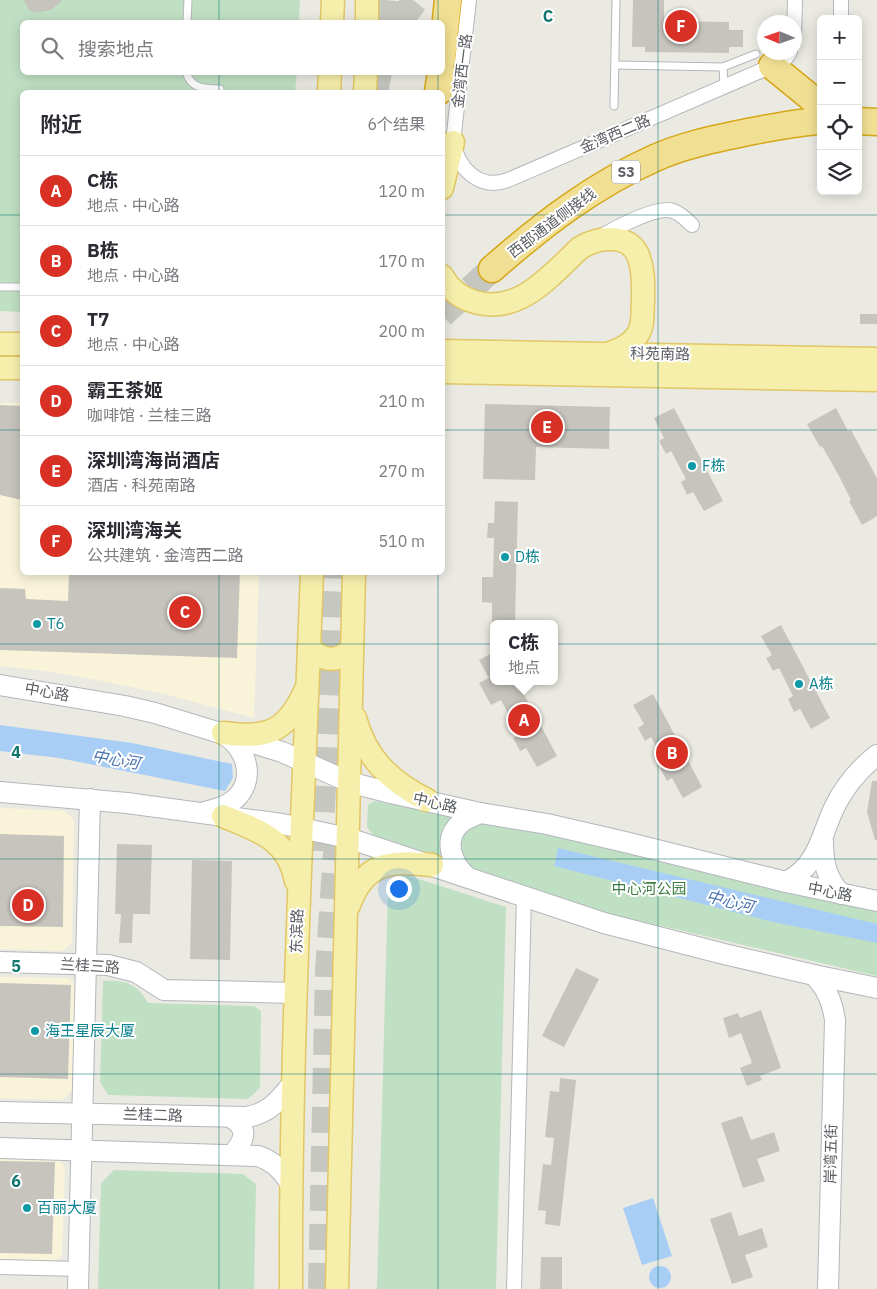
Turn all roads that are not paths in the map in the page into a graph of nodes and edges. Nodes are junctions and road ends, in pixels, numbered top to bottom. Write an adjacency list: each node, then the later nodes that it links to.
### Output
1 (188, 0): 11 (lane)
2 (332, 0): 12 (main road)
3 (367, 0): 13 (main road)
4 (475, 0): 8 (street, 金湾西一路)
5 (616, 0): 18 (lane)
6 (795, 0): 9 (street)
7 (841, 0): 10 (street)
8 (462, 5): 14 (highway); 34 (street, 金湾西一路)
9 (795, 15)
10 (841, 15)
11 (187, 20)
12 (332, 20)
13 (367, 20)
14 (445, 51)
15 (758, 60): 19 (lane)
16 (768, 60): 24 (street, 金湾西二路)
17 (776, 60): 29 (highway)
18 (615, 65): 19 (lane); 30 (lane)
19 (723, 67): 24 (lane)
20 (187, 75): 25 (lane)
21 (330, 75): 26 (main road)
22 (366, 75): 27 (main road)
23 (441, 75): 28 (highway)
24 (724, 87): 34 (street, 金湾西二路)
25 (220, 89)
26 (329, 90)
27 (365, 90)
28 (438, 90)
29 (820, 105)
30 (614, 106)
31 (817, 121): 38 (highway, 西部通道侧接线 / S3)
32 (862, 121): 33 (highway)
33 (877, 122)
34 (453, 142): 35 (main road)
35 (445, 175)
36 (692, 224): 37 (street)
37 (588, 243): 39 (main road); 45 (main road)
38 (492, 269)
39 (445, 280)
40 (0, 287): 41 (lane)
41 (20, 288)
42 (0, 344): 43 (main road)
43 (20, 344)
44 (445, 351): 47 (main road, 科苑南路)
45 (609, 353): 46 (main road, 科苑南路); 47 (main road, 科苑南路)
46 (877, 358)
47 (489, 362): 50 (main road, 科苑南路); 51 (main road, 科苑南路)
48 (0, 368): 49 (main road)
49 (20, 368)
50 (445, 371)
51 (877, 380)
52 (312, 575): 54 (main road, 东滨路)
53 (354, 575): 55 (main road)
54 (309, 646): 55 (main road); 57 (main road, 东滨路)
55 (352, 648): 58 (main road)
56 (0, 685): 59 (main road, 中心路)
57 (307, 686): 59 (main road); 61 (main road, 东滨路)
58 (351, 703): 62 (main road); 65 (main road)
59 (223, 733): 61 (main road, 中心路); 67 (main road)
60 (877, 755): 70 (main road)
61 (305, 761): 62 (main road, 中心路); 69 (main road, 东滨路)
62 (349, 781): 65 (main road, 中心路); 71 (main road)
63 (0, 792): 64 (main road)
64 (90, 799): 67 (main road); 81 (main road)
65 (427, 800): 66 (main road, 中心路)
66 (480, 813): 73 (main road); 74 (main road, 中心路)
67 (201, 814): 68 (main road)
68 (223, 816): 69 (main road); 75 (main road)
69 (302, 828): 71 (main road); 75 (main road, 东滨路)
70 (823, 837): 74 (main road); 76 (main road)
71 (348, 838): 72 (main road); 79 (main road)
72 (432, 865): 73 (main road); 79 (main road)
73 (467, 878): 77 (main road)
74 (786, 882): 76 (main road, 中心路)
75 (299, 894): 84 (main road, 东滨路)
76 (841, 894): 78 (main road, 中心路)
77 (524, 896): 82 (main road); 99 (street)
78 (877, 901)
79 (345, 915): 98 (main road)
80 (0, 962): 81 (main road, 兰桂三路)
81 (86, 964): 84 (main road, 兰桂三路); 88 (main road)
82 (814, 975): 83 (main road); 85 (main road)
83 (876, 988): 85 (main road)
84 (295, 993): 86 (main road, 东滨路)
85 (835, 1020): 100 (main road, 岸湾五街)
86 (293, 1083): 89 (main road, 兰桂二路); 93 (main road, 东滨路)
87 (0, 1112): 88 (main road, 兰桂二路)
88 (82, 1113): 89 (main road, 兰桂二路); 91 (main road)
89 (232, 1118): 92 (main road)
90 (0, 1148): 91 (main road)
91 (82, 1150): 92 (main road); 95 (main road)
92 (232, 1154): 93 (main road)
93 (291, 1184): 97 (main road, 东滨路)
94 (0, 1267): 95 (street)
95 (79, 1269): 96 (main road)
96 (78, 1289)
97 (291, 1289)
98 (337, 1289)
99 (514, 1289)
100 (828, 1289)

